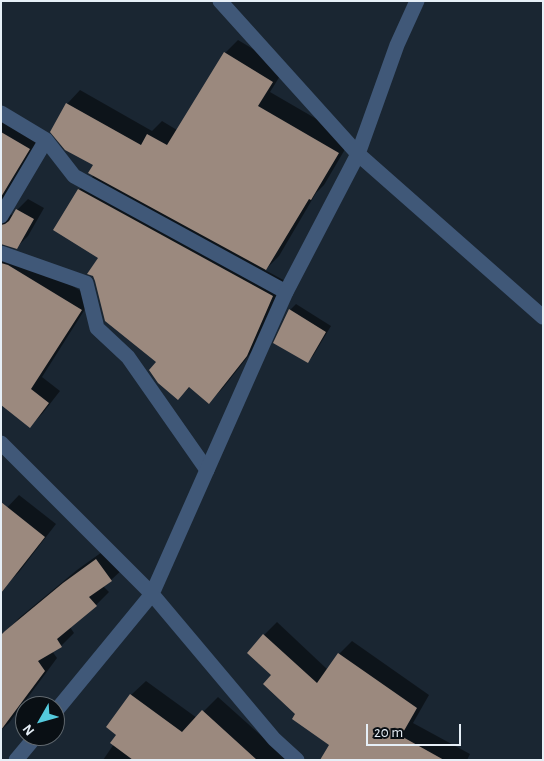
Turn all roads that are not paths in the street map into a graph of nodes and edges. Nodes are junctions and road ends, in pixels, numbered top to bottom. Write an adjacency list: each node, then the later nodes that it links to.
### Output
1 (220, 1): 5 (street)
2 (417, 1): 5 (street)
3 (1, 113): 4 (street)
4 (46, 140): 6 (street); 8 (street)
5 (358, 154): 8 (street); 9 (street)
6 (1, 216)
7 (1, 253): 11 (street)
8 (286, 292): 11 (street)
9 (543, 317)
10 (1, 443): 12 (street)
11 (207, 470): 12 (street)
12 (152, 594): 13 (street); 16 (street)
13 (65, 700)
14 (28, 746): 15 (street)
15 (16, 760)
16 (297, 760)

